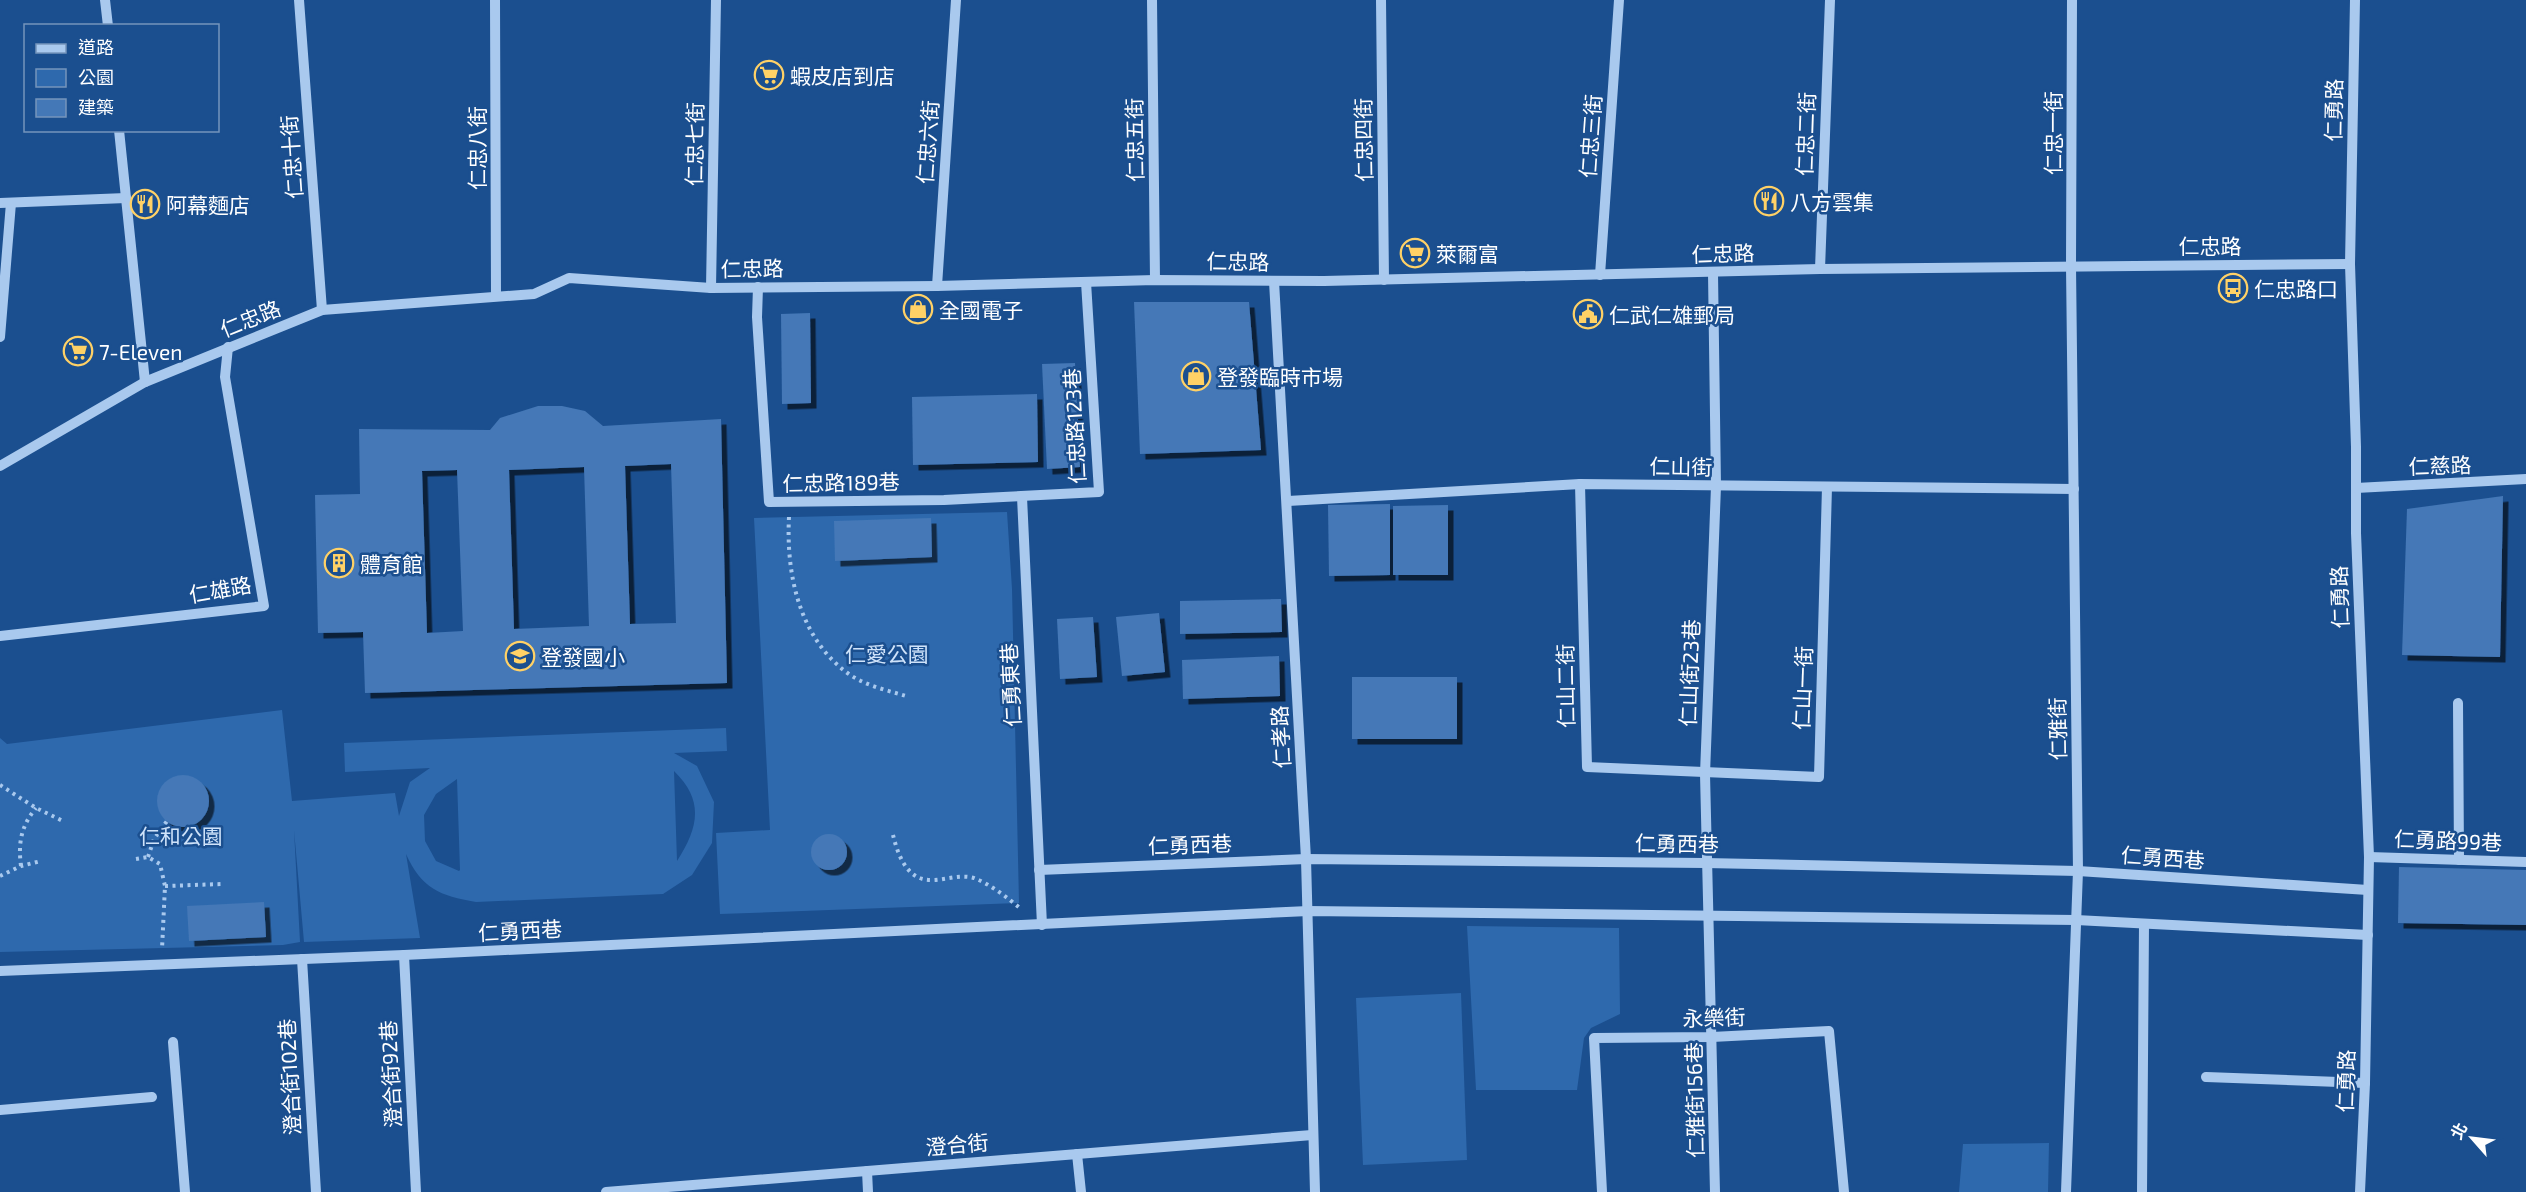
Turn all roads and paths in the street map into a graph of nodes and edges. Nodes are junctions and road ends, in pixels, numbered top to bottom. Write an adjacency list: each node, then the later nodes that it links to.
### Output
1 (105, 0): 12 (street)
2 (299, 0): 29 (street, 仁忠十街)
3 (495, 0): 28 (street, 仁忠八街)
4 (716, 0): 27 (street, 仁忠七街)
5 (956, 0): 25 (street, 仁忠六街)
6 (1152, 0): 21 (street, 仁忠五街)
7 (1381, 0): 22 (street, 仁忠四街)
8 (1619, 0): 20 (street, 仁忠三街)
9 (1830, 0): 18 (street, 仁忠二街)
10 (2072, 0): 17 (street, 仁忠一街)
11 (2355, 0): 16 (street, 仁勇路)
12 (108, 24)
13 (119, 132): 14 (street)
14 (126, 198): 15 (street); 32 (street)
15 (6, 203): 30 (street)
16 (2350, 264): 17 (street, 仁忠路); 38 (street, 仁勇路)
17 (2071, 266): 18 (street, 仁忠路); 39 (street, 仁雅街)
18 (1820, 269): 19 (street, 仁忠路)
19 (1713, 273): 20 (street, 仁忠路); 36 (street, 仁山街23巷)
20 (1600, 275): 22 (street, 仁忠路)
21 (1155, 280): 23 (street, 仁忠路); 24 (street, 仁忠路)
22 (1384, 280): 23 (street, 仁忠路)
23 (1274, 281): 41 (street, 仁孝路)
24 (1086, 282): 25 (street, 仁忠路); 40 (street, 仁忠路123巷)
25 (937, 286): 26 (street, 仁忠路)
26 (758, 287): 27 (street, 仁忠路); 42 (street, 仁忠路189巷)
27 (711, 288): 28 (street, 仁忠路)
28 (496, 296): 29 (street, 仁忠路)
29 (322, 310): 31 (street, 仁忠路)
30 (0, 337)
31 (228, 347): 32 (street, 仁忠路); 43 (street, 仁雄路)
32 (145, 382): 33 (street)
33 (0, 466)
34 (2526, 479): 38 (street, 仁慈路)
35 (1580, 484): 36 (street, 仁山街); 41 (street, 仁山街); 46 (street, 仁山二街)
36 (1716, 486): 37 (street, 仁山街); 46 (street, 仁山街23巷)
37 (1827, 487): 39 (street, 仁山街); 46 (street, 仁山一街)
38 (2356, 488): 53 (street, 仁勇路)
39 (2074, 489): 62 (street, 仁雅街)
40 (1022, 497): 42 (street, 仁忠路189巷); 61 (street, 仁勇東巷)
41 (1288, 501): 55 (street, 仁孝路)
42 (789, 502): 44 (path)
43 (0, 636)
44 (906, 696)
45 (2458, 703): 56 (street)
46 (1705, 774): 58 (street, 仁山街23巷)
47 (0, 784): 48 (path)
48 (36, 808): 50 (path); 60 (path)
49 (167, 821): 52 (path)
50 (65, 822)
51 (893, 835): 71 (path)
52 (148, 856): 54 (path); 65 (path)
53 (2369, 857): 56 (street, 仁勇路99巷); 66 (street, 仁勇路)
54 (136, 859)
55 (1306, 859): 58 (street, 仁勇西巷); 61 (street, 仁勇西巷); 67 (street, 仁孝路)
56 (2459, 860): 59 (street, 仁勇路99巷)
57 (41, 861): 60 (path)
58 (1705, 862): 62 (street, 仁勇西巷); 68 (street, 仁雅街156巷)
59 (2526, 862)
60 (21, 866): 63 (path)
61 (1039, 870): 71 (street)
62 (2078, 871): 66 (street, 仁勇西巷); 69 (street, 仁雅街)
63 (0, 876)
64 (223, 884): 65 (path)
65 (165, 886): 75 (path)
66 (2368, 890): 72 (street, 仁勇路)
67 (1308, 911): 68 (street, 仁勇西巷); 71 (street, 仁勇西巷); 83 (street, 仁孝路)
68 (1707, 916): 69 (street, 仁勇西巷); 77 (street, 仁雅街156巷)
69 (2076, 920): 70 (street, 仁勇西巷); 97 (street, 仁雅街)
70 (2144, 924): 72 (street, 仁勇西巷); 98 (street)
71 (1042, 925): 73 (street, 仁勇西巷)
72 (2368, 935): 80 (street, 仁勇路)
73 (404, 955): 74 (street, 仁勇西巷); 89 (street, 澄合街92巷)
74 (302, 959): 75 (street, 仁勇西巷); 88 (street, 澄合街102巷)
75 (162, 964): 76 (street, 仁勇西巷)
76 (0, 971)
77 (1712, 1037): 94 (street, 永樂街); 95 (street, 仁雅街156巷); 96 (street, 永樂街)
78 (172, 1042): 87 (street)
79 (2206, 1077): 80 (street)
80 (2365, 1083): 99 (street, 仁勇路)
81 (152, 1097): 82 (street)
82 (0, 1110)
83 (1312, 1135): 84 (street, 澄合街); 93 (street, 仁孝路)
84 (1077, 1154): 85 (street, 澄合街); 92 (street)
85 (867, 1171): 86 (street, 澄合街); 91 (street)
86 (629, 1191): 90 (street, 澄合街)
87 (185, 1192)
88 (316, 1192)
89 (416, 1192)
90 (606, 1192)
91 (868, 1192)
92 (1081, 1192)
93 (1315, 1192)
94 (1602, 1192)
95 (1715, 1192)
96 (1844, 1192)
97 (2066, 1192)
98 (2142, 1192)
99 (2360, 1192)

